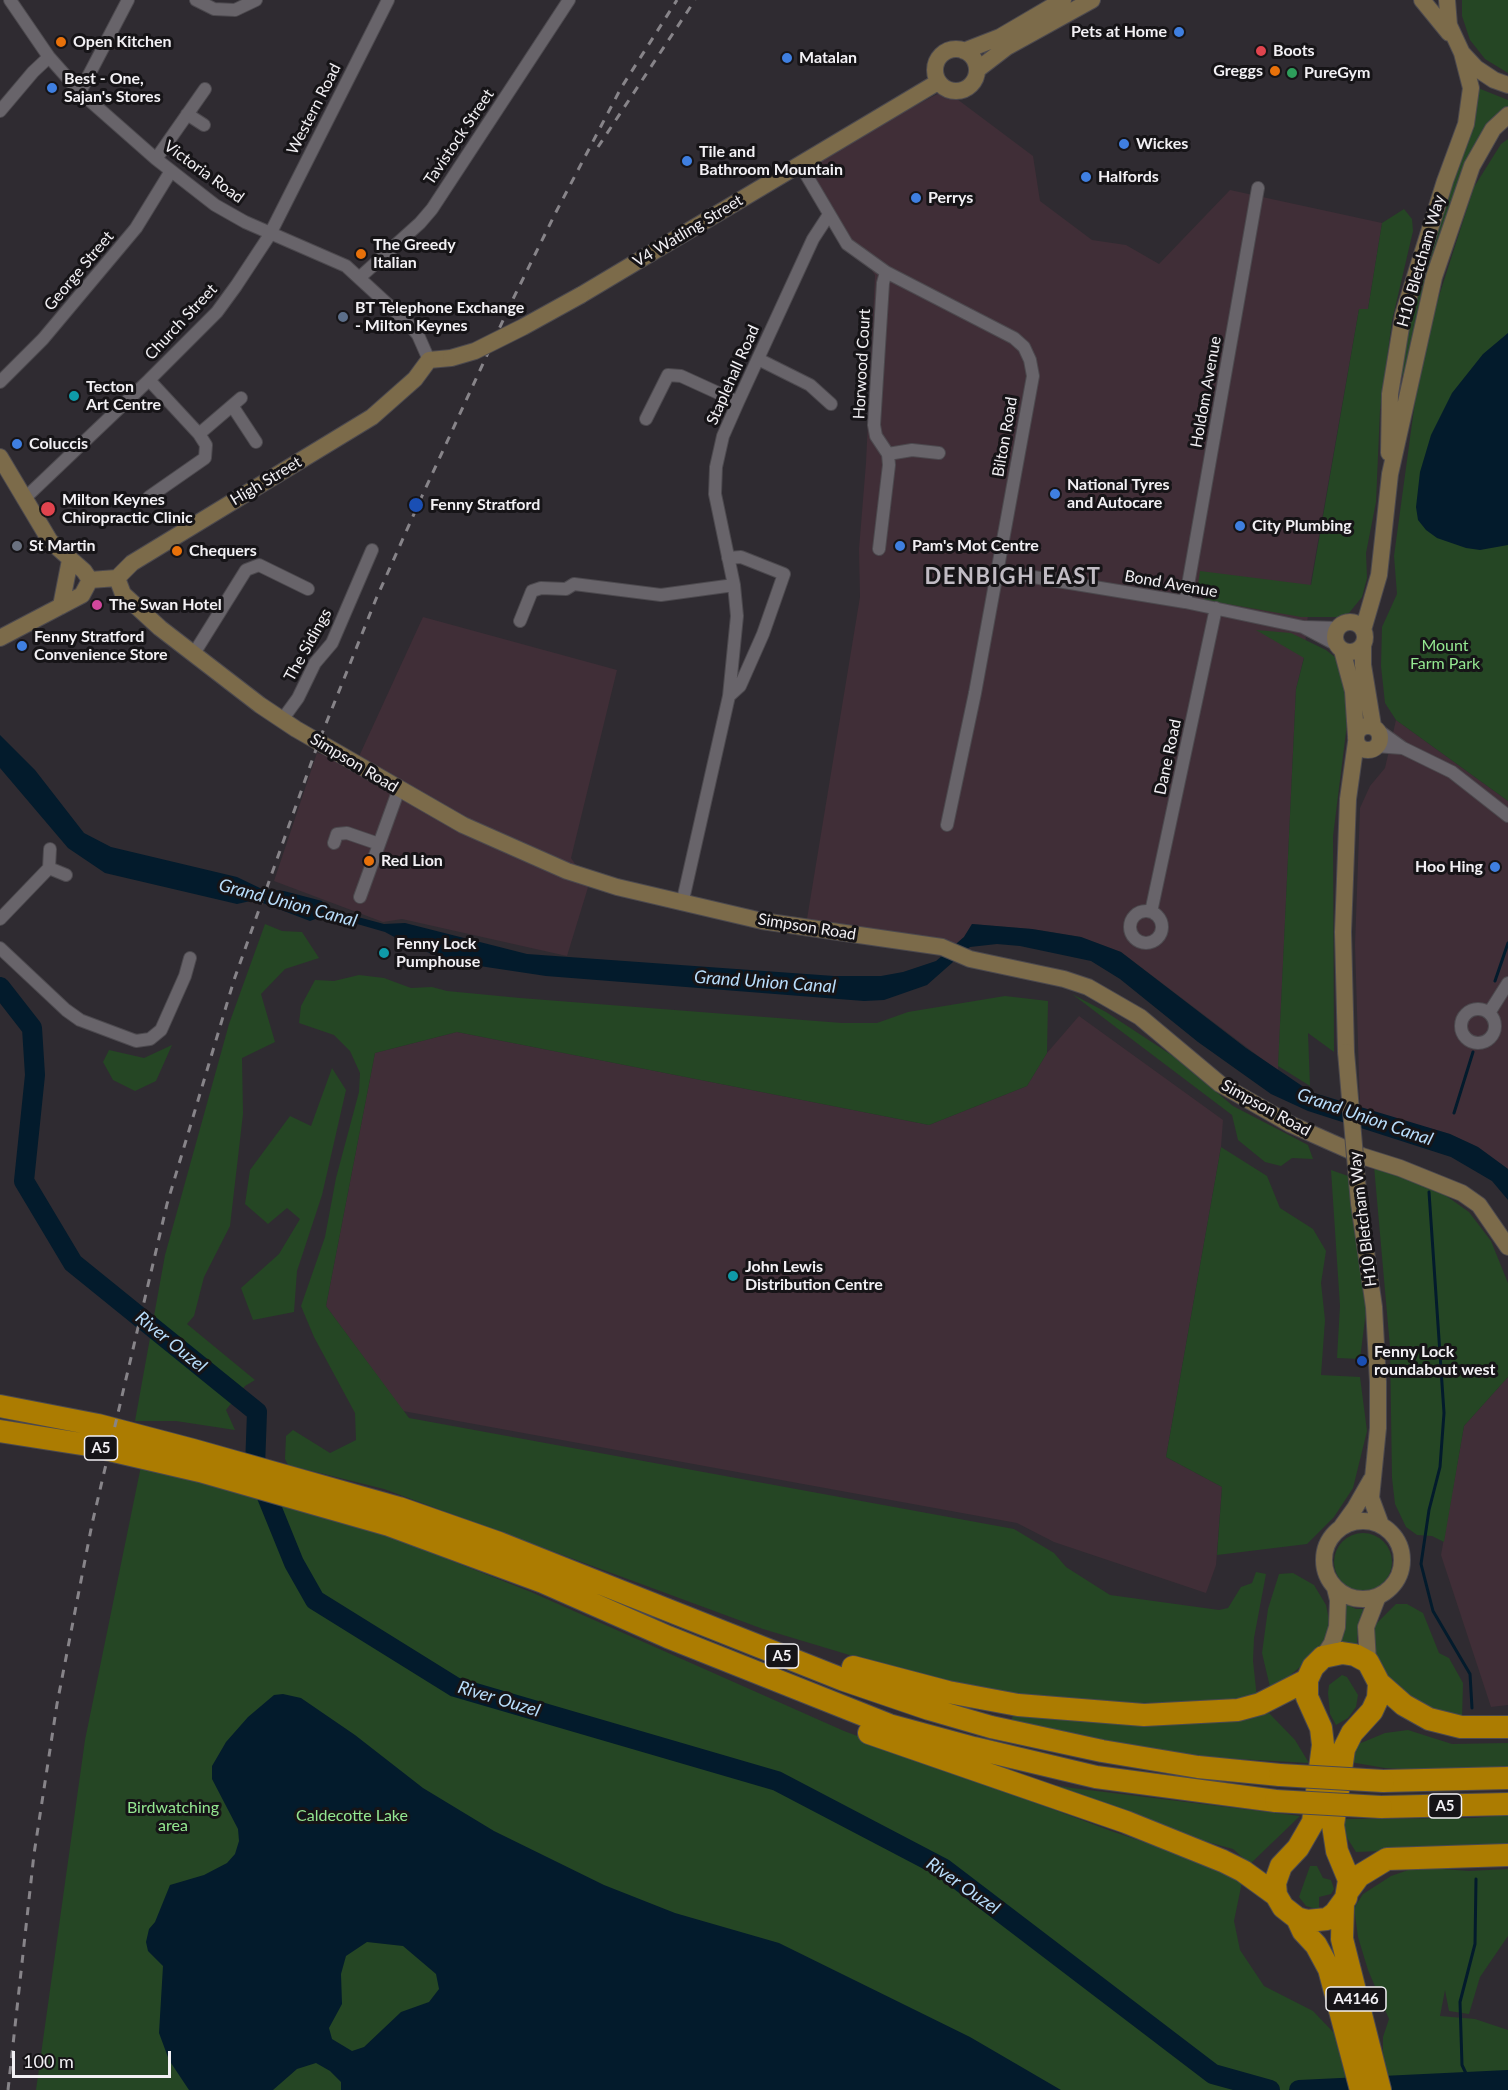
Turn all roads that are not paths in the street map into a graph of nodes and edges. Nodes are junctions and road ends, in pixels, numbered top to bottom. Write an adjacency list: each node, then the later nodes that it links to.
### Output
1 (10, 0): 13 (street, Victoria Road)
2 (128, 0): 18 (street)
3 (196, 0): 4 (street)
4 (256, 0)
5 (388, 0): 28 (street, Western Road)
6 (569, 0): 30 (street, Tavistock Street)
7 (1063, 0): 12 (street)
8 (1092, 0): 14 (street)
9 (1422, 0): 11 (street)
10 (1447, 0): 11 (street, H10 Bletcham Way)
11 (1459, 49): 16 (street); 43 (street, H10 Bletcham Way)
12 (964, 51): 14 (street); 15 (street)
13 (50, 57): 18 (street, Victoria Road); 19 (street)
14 (977, 70): 15 (street)
15 (938, 82): 24 (street, V4 Watling Street)
16 (1508, 85)
17 (205, 89): 20 (street)
18 (80, 92): 23 (street, Victoria Road)
19 (0, 111)
20 (187, 114): 22 (street); 23 (street)
21 (1508, 115): 43 (street, H10 Bletcham Way)
22 (204, 125)
23 (156, 159): 25 (street, Victoria Road)
24 (801, 166): 27 (street, Bilton Road); 32 (street, V4 Watling Street, bridge)
25 (171, 171): 28 (street, Victoria Road); 34 (street, George Street)
26 (1258, 188): 56 (street, Holdom Avenue)
27 (828, 216): 29 (street, Bilton Road); 31 (street, Staplehall Road)
28 (270, 232): 30 (street, Victoria Road); 33 (street, Church Street)
29 (886, 272): 41 (street, Horwood Court); 50 (street, Bilton Road)
30 (359, 278): 32 (street, Victoria Road)
31 (758, 359): 35 (street, Staplehall Road); 36 (street)
32 (429, 360): 51 (street, High Street)
33 (149, 380): 38 (street); 45 (street, Church Street)
34 (0, 382)
35 (738, 402): 37 (street); 48 (street, Staplehall Road)
36 (831, 404)
37 (646, 419)
38 (199, 434): 39 (street); 44 (street)
39 (256, 442)
40 (939, 453): 41 (street)
41 (888, 454): 46 (street)
42 (0, 457): 45 (street)
43 (1390, 474): 55 (street, H10 Bletcham Way)
44 (149, 496)
45 (24, 499): 49 (street)
46 (879, 549)
47 (372, 550): 67 (street, The Sidings)
48 (728, 558): 53 (street, Staplehall Road); 66 (street, Staplehall Road)
49 (70, 560): 52 (street); 57 (street)
50 (997, 571): 56 (street, Bond Avenue); 71 (street, Bilton Road)
51 (117, 578): 52 (street); 65 (street, Simpson Road)
52 (90, 580): 57 (street)
53 (734, 585): 59 (street); 66 (street, Staplehall Road)
54 (308, 589): 65 (street)
55 (1370, 600): 60 (street); 62 (street, H10 Bletcham Way)
56 (1185, 602): 58 (street, Bond Avenue)
57 (61, 606): 63 (street)
58 (1216, 608): 61 (street, Bond Avenue); 79 (street, Dane Road)
59 (520, 621)
60 (1342, 625): 61 (street, Bond Avenue); 62 (street); 64 (street)
61 (1303, 627): 64 (street, Bond Avenue)
62 (1363, 637): 64 (street); 68 (street, H10 Bletcham Way)
63 (0, 638)
64 (1340, 648): 68 (street)
65 (194, 655): 67 (street, Simpson Road)
66 (729, 696): 78 (street, Staplehall Road)
67 (282, 720): 69 (street, Simpson Road)
68 (1368, 738): 70 (street); 89 (street, H10 Bletcham Way, bridge)
69 (399, 789): 73 (street); 78 (street, Simpson Road)
70 (1508, 816)
71 (947, 825)
72 (334, 843): 73 (street)
73 (379, 844): 77 (street)
74 (50, 849): 75 (street)
75 (49, 868): 76 (street); 80 (street)
76 (66, 875)
77 (360, 897)
78 (682, 904): 85 (street, Simpson Road)
79 (1151, 912)
80 (0, 919)
81 (0, 948): 82 (street)
82 (190, 958)
83 (1508, 983): 84 (street)
84 (1490, 1013)
85 (1508, 1247)
86 (0, 1406): 88 (highway, A5)
87 (0, 1431): 88 (highway, A5)
88 (197, 1460): 90 (highway, A5)
89 (1371, 1479): 91 (street, H10 Bletcham Way); 92 (street, H10 Bletcham Way)
90 (302, 1489): 95 (highway, A5); 96 (highway, A5)
91 (1381, 1525): 92 (street); 94 (street)
92 (1341, 1527): 93 (street)
93 (1335, 1588): 94 (street); 97 (street)
94 (1378, 1596): 98 (street)
95 (668, 1637): 103 (highway, A5, bridge); 105 (highway)
96 (747, 1642): 99 (highway); 102 (highway, A5, bridge)
97 (1323, 1657): 98 (highway); 99 (highway)
98 (1368, 1662): 100 (highway)
99 (1307, 1680): 105 (highway)
100 (1379, 1683): 101 (highway); 106 (highway)
101 (1508, 1727)
102 (1508, 1778)
103 (1508, 1804)
104 (1508, 1855): 106 (highway)
105 (1259, 1883): 107 (highway)
106 (1346, 1898): 107 (highway); 108 (highway, A4146)
107 (1297, 1918): 108 (highway, A4146)
108 (1361, 2055): 109 (highway, A4146); 110 (highway, A4146)
109 (1360, 2090)
110 (1380, 2090)

